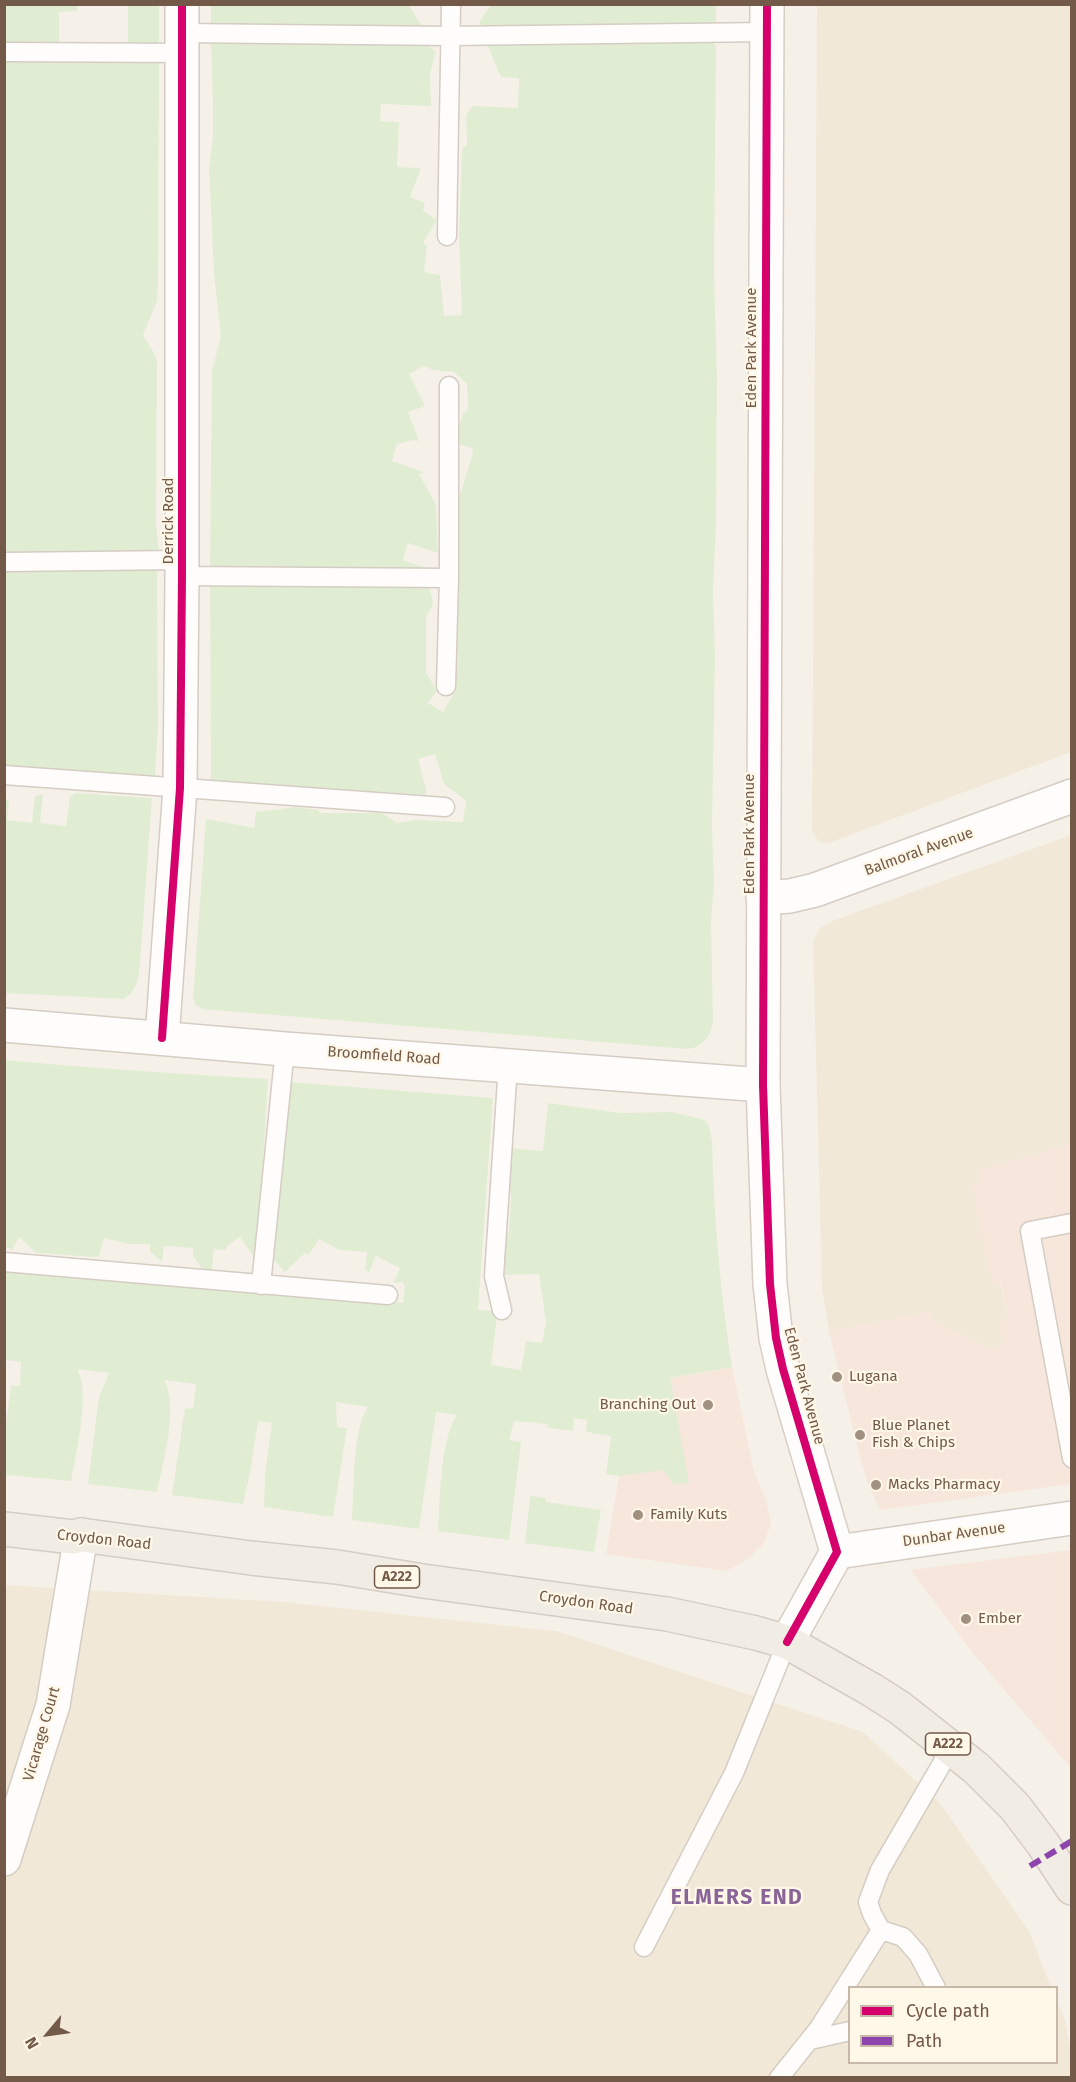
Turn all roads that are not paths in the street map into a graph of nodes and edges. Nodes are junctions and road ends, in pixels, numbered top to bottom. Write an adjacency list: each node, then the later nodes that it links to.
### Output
1 (451, 4): 4 (lane)
2 (767, 18): 4 (lane); 16 (street, Eden Park Avenue)
3 (182, 30): 4 (lane); 5 (lane); 9 (street, Derrick Road)
4 (450, 36): 6 (lane)
5 (4, 52)
6 (447, 236)
7 (449, 386): 10 (lane)
8 (4, 562): 9 (lane)
9 (182, 568): 10 (lane); 13 (street, Derrick Road)
10 (448, 578): 11 (lane)
11 (446, 686)
12 (4, 775): 13 (lane)
13 (180, 788): 15 (lane); 18 (street, Derrick Road)
14 (1071, 796): 16 (street, Balmoral Avenue)
15 (445, 807)
16 (763, 898): 21 (street, Eden Park Avenue)
17 (4, 1024): 18 (street, Broomfield Road)
18 (162, 1038): 19 (street, Broomfield Road)
19 (285, 1049): 20 (street, Broomfield Road); 24 (lane)
20 (508, 1065): 21 (street, Broomfield Road); 26 (lane)
21 (763, 1085): 31 (street, Eden Park Avenue)
22 (1071, 1223): 27 (lane)
23 (4, 1262): 24 (lane)
24 (261, 1284): 25 (lane)
25 (388, 1295)
26 (502, 1310)
27 (1071, 1458)
28 (1071, 1518): 31 (street, Dunbar Avenue)
29 (4, 1529): 30 (main road, Croydon Road / A222)
30 (81, 1535): 32 (main road, Croydon Road / A222); 34 (street, Vicarage Court)
31 (837, 1552): 32 (street)
32 (787, 1642): 33 (main road, Croydon Road / A222); 37 (lane)
33 (951, 1748): 35 (main road, Croydon Road / A222); 36 (lane)
34 (4, 1860)
35 (1071, 1888)
36 (881, 1930): 38 (lane); 40 (lane)
37 (644, 1947)
38 (935, 1986)
39 (848, 2031): 40 (lane)
40 (810, 2040): 41 (lane)
41 (779, 2078)

